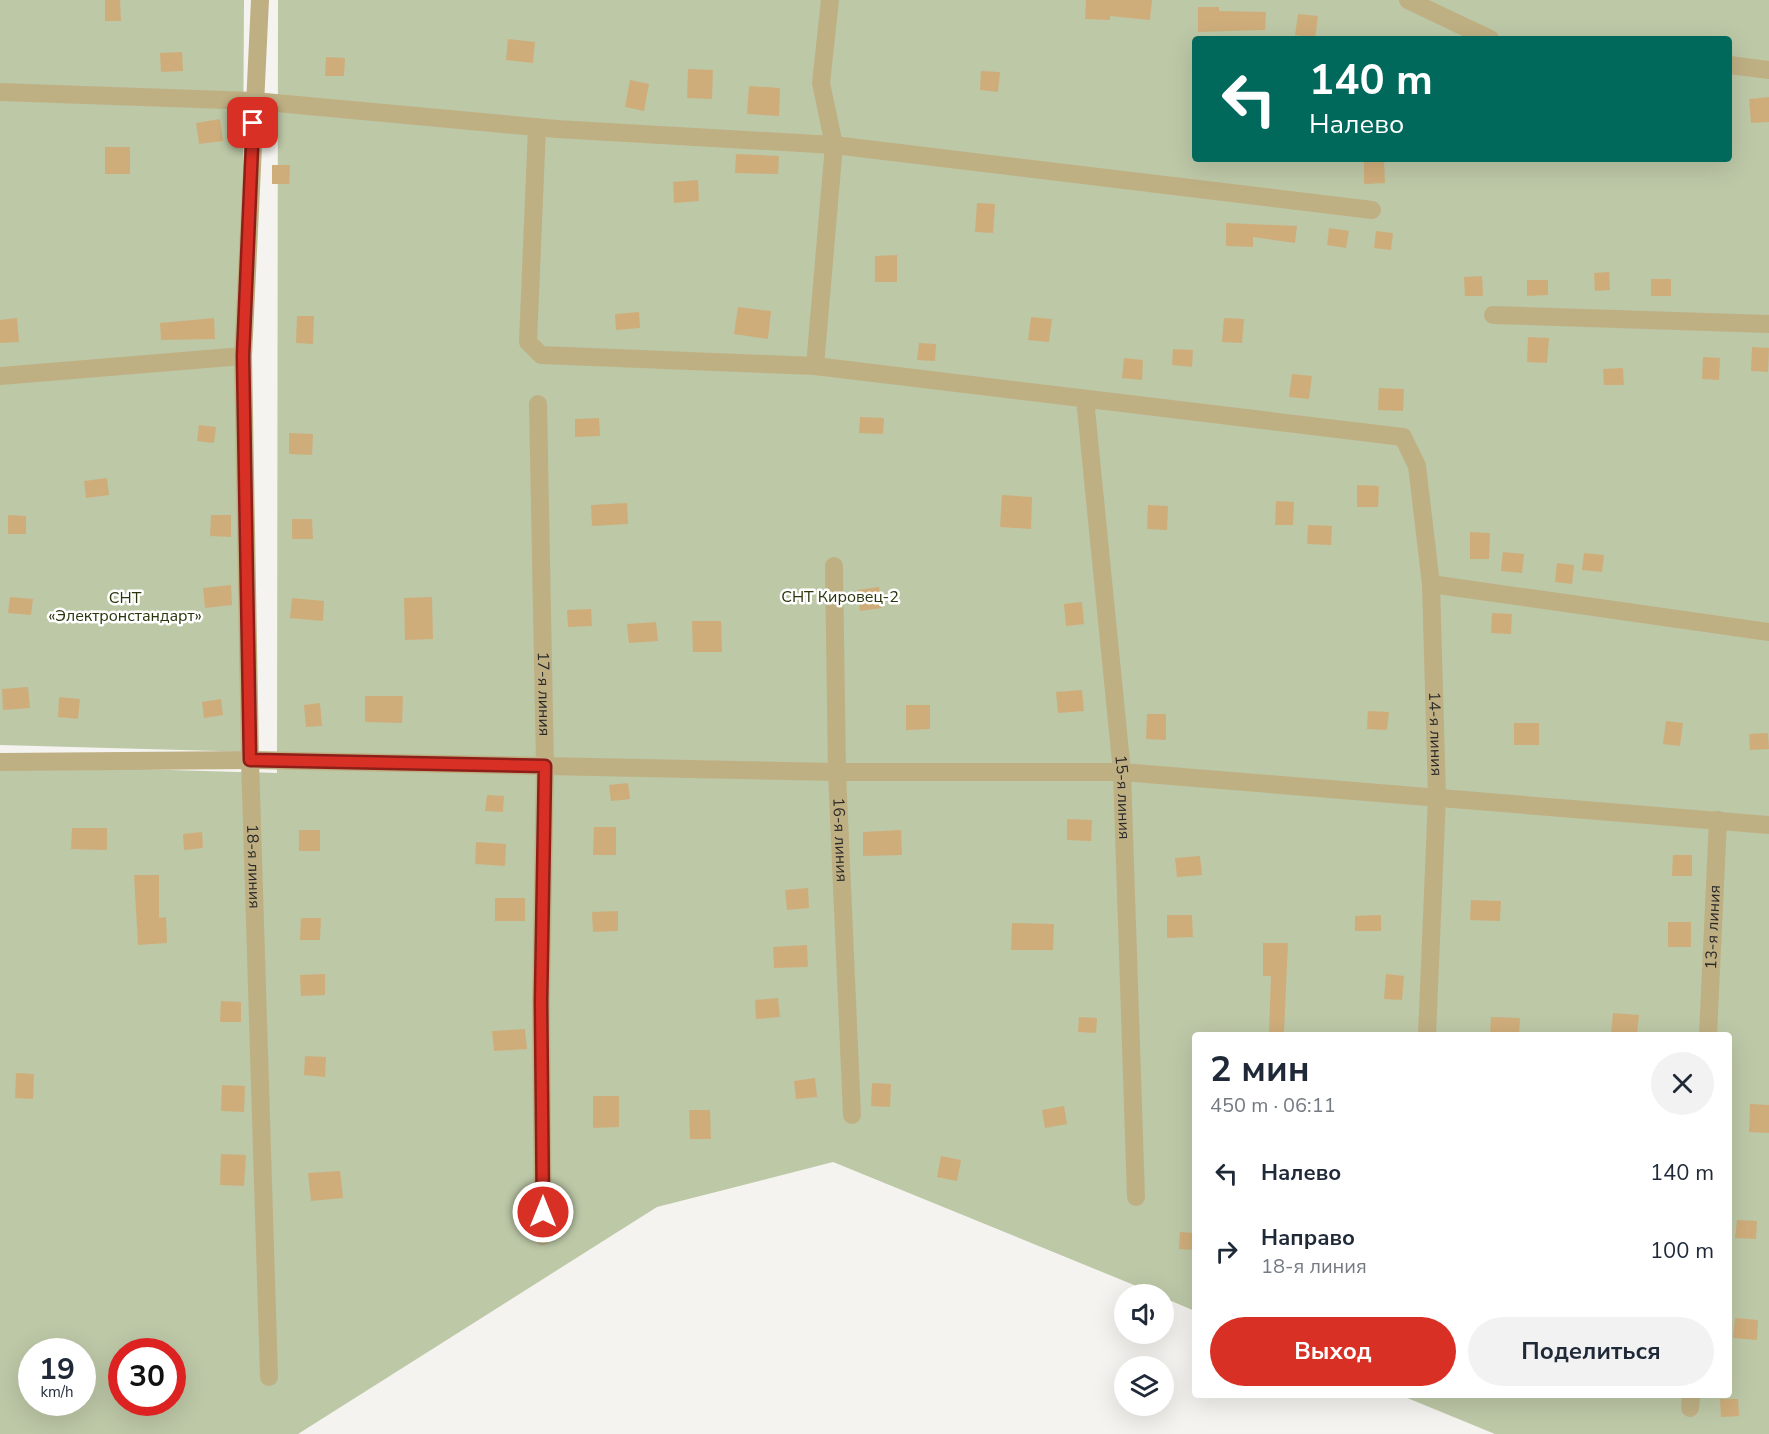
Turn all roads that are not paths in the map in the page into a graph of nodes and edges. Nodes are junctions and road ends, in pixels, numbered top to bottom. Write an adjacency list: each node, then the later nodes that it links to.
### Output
1 (260, 0): 8 (street, 18-я линия)
2 (830, 0): 10 (street)
3 (1408, 0): 4 (street)
4 (1484, 36)
5 (1732, 65): 6 (street)
6 (1769, 70)
7 (0, 92): 8 (street)
8 (254, 101): 9 (street); 14 (street, 18-я линия)
9 (537, 127): 10 (street); 15 (street)
10 (834, 145): 11 (street); 15 (street)
11 (1372, 210)
12 (1493, 315): 13 (street)
13 (1769, 324)
14 (243, 356): 16 (street); 22 (street, 18-я линия)
15 (815, 366): 17 (street)
16 (0, 376)
17 (1085, 399): 20 (street, 14-я линия); 26 (street, 15-я линия)
18 (538, 404): 24 (street, 17-я линия)
19 (834, 566): 25 (street, 16-я линия)
20 (1431, 584): 21 (street); 27 (street, 14-я линия)
21 (1769, 632)
22 (250, 760): 23 (street); 24 (street); 35 (street, 18-я линия)
23 (0, 762)
24 (545, 766): 25 (street); 34 (street, 17-я линия)
25 (837, 772): 26 (street); 32 (street, 16-я линия)
26 (1122, 772): 27 (street); 33 (street, 15-я линия)
27 (1437, 797): 28 (street); 30 (street, 14-я линия)
28 (1718, 820): 29 (street); 31 (street, 13-я линия)
29 (1769, 825)
30 (1427, 1032)
31 (1708, 1032)
32 (852, 1115)
33 (1136, 1197)
34 (543, 1236)
35 (268, 1377)

